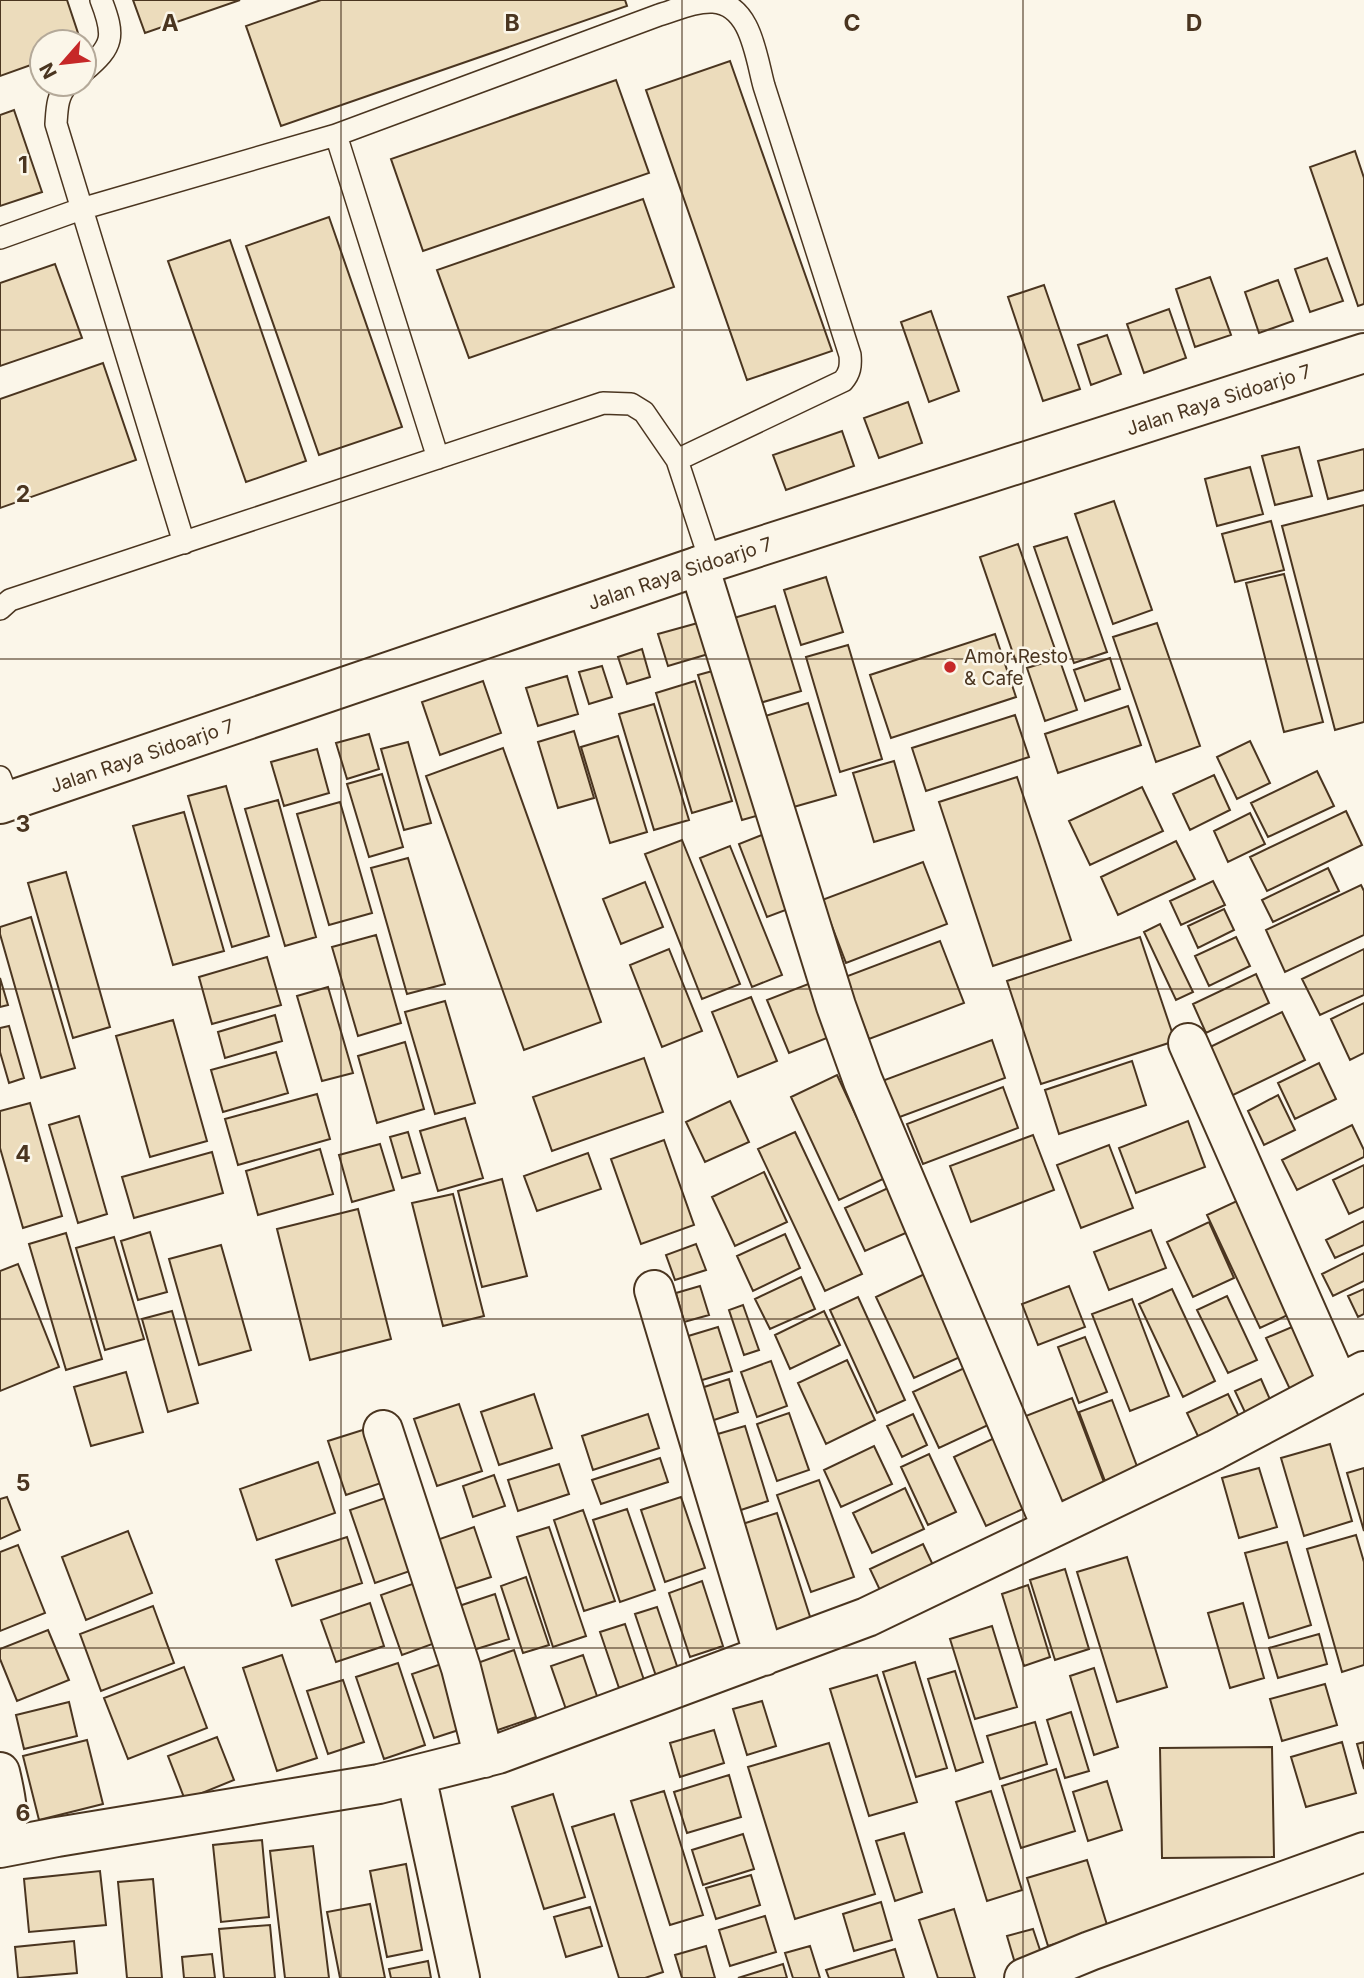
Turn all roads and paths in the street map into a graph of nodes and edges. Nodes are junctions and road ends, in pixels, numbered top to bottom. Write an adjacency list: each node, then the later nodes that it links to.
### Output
1 (102, 0): 3 (lane)
2 (657, 7): 5 (lane); 10 (lane)
3 (98, 60)
4 (59, 98): 6 (lane)
5 (337, 135): 6 (lane); 9 (lane)
6 (81, 209): 7 (lane); 11 (lane)
7 (0, 238)
8 (1364, 353): 12 (street, Jalan Raya Sidoarjo 7)
9 (438, 458): 10 (lane); 11 (lane)
10 (677, 460): 12 (lane)
11 (184, 542): 13 (lane)
12 (705, 565): 14 (street, Jalan Raya Sidoarjo 7); 19 (street)
13 (0, 608)
14 (3, 794)
15 (1188, 1043): 17 (street)
16 (654, 1290): 20 (street)
17 (1351, 1377): 19 (street)
18 (383, 1430): 21 (street)
19 (1052, 1528): 20 (street)
20 (764, 1656): 21 (street)
21 (484, 1758): 23 (street)
22 (0, 1772): 24 (street)
23 (416, 1775): 24 (street); 26 (street)
24 (2, 1847)
25 (1364, 1852): 27 (street)
26 (460, 1978)
27 (1024, 1978)

